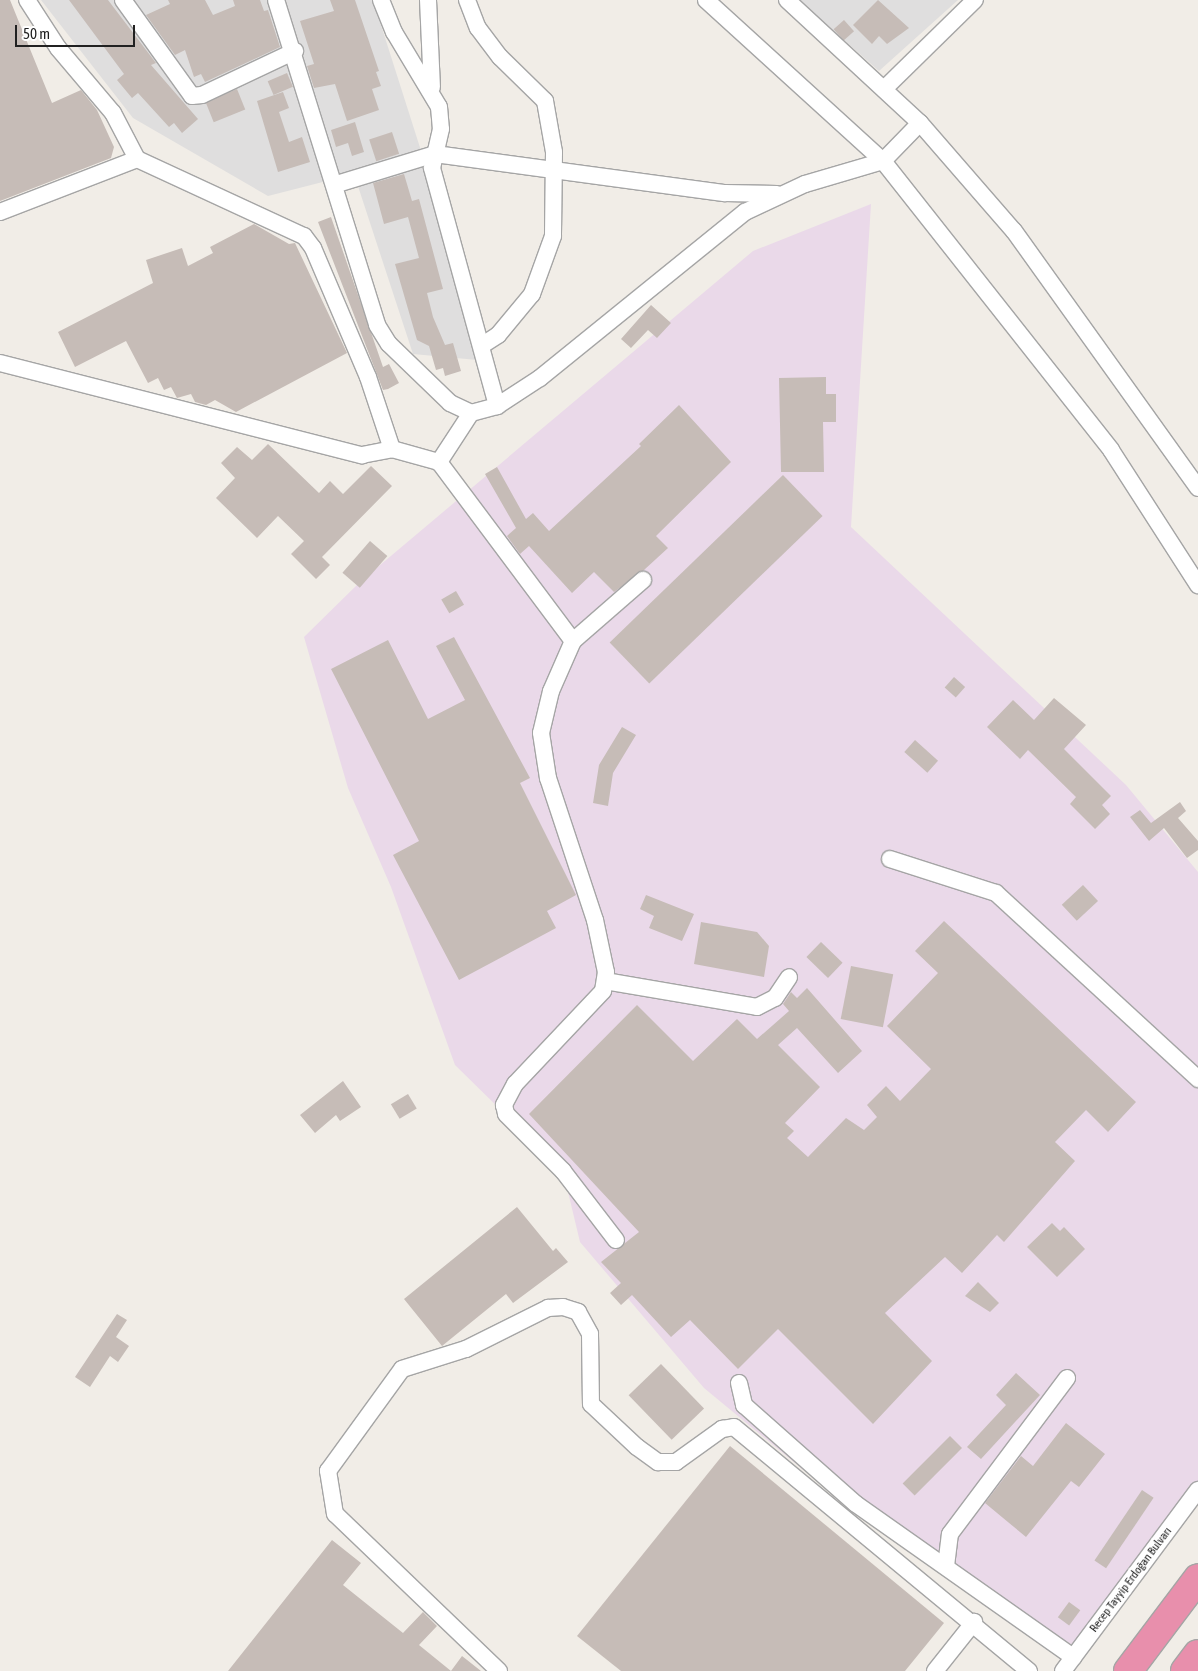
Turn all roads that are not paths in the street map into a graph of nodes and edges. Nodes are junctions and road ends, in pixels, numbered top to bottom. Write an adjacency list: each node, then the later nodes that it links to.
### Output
1 (27, 0): 15 (street)
2 (123, 0): 10 (street)
3 (276, 0): 10 (street)
4 (381, 0): 11 (street)
5 (428, 0): 11 (street)
6 (468, 0): 17 (street)
7 (706, 0): 16 (street)
8 (787, 0): 12 (street)
9 (975, 0): 12 (street)
10 (295, 51): 18 (street)
11 (432, 87): 14 (street)
12 (884, 89): 13 (street)
13 (920, 123): 16 (street); 27 (street)
14 (435, 154): 17 (street); 18 (street); 21 (street)
15 (137, 159): 20 (street); 25 (street)
16 (883, 161): 19 (street); 29 (street)
17 (553, 170): 19 (street); 21 (street)
18 (337, 184): 24 (street)
19 (779, 194): 23 (street)
20 (0, 212)
21 (480, 346): 23 (street)
22 (0, 363): 25 (street)
23 (497, 406): 24 (street)
24 (471, 412): 26 (street)
25 (392, 449): 26 (street)
26 (439, 462): 30 (street)
27 (1198, 488)
28 (643, 580): 30 (street)
29 (1198, 585)
30 (573, 641): 33 (street)
31 (890, 858): 34 (street)
32 (789, 977): 33 (street)
33 (605, 981): 35 (street)
34 (1198, 1079)
35 (616, 1240)
36 (1067, 1378): 39 (street)
37 (739, 1383): 39 (street)
38 (1198, 1490): 43 (street, Recep Tayyip Erdoğan Bulvarı)
39 (946, 1566): 43 (street)
40 (1198, 1578): 48 (highway)
41 (974, 1622): 44 (street); 45 (street); 46 (street)
42 (1198, 1654): 49 (highway)
43 (1073, 1657): 47 (street, Recep Tayyip Erdoğan Bulvarı)
44 (499, 1671)
45 (935, 1671)
46 (1029, 1671)
47 (1063, 1671)
48 (1128, 1671)
49 (1185, 1671)

